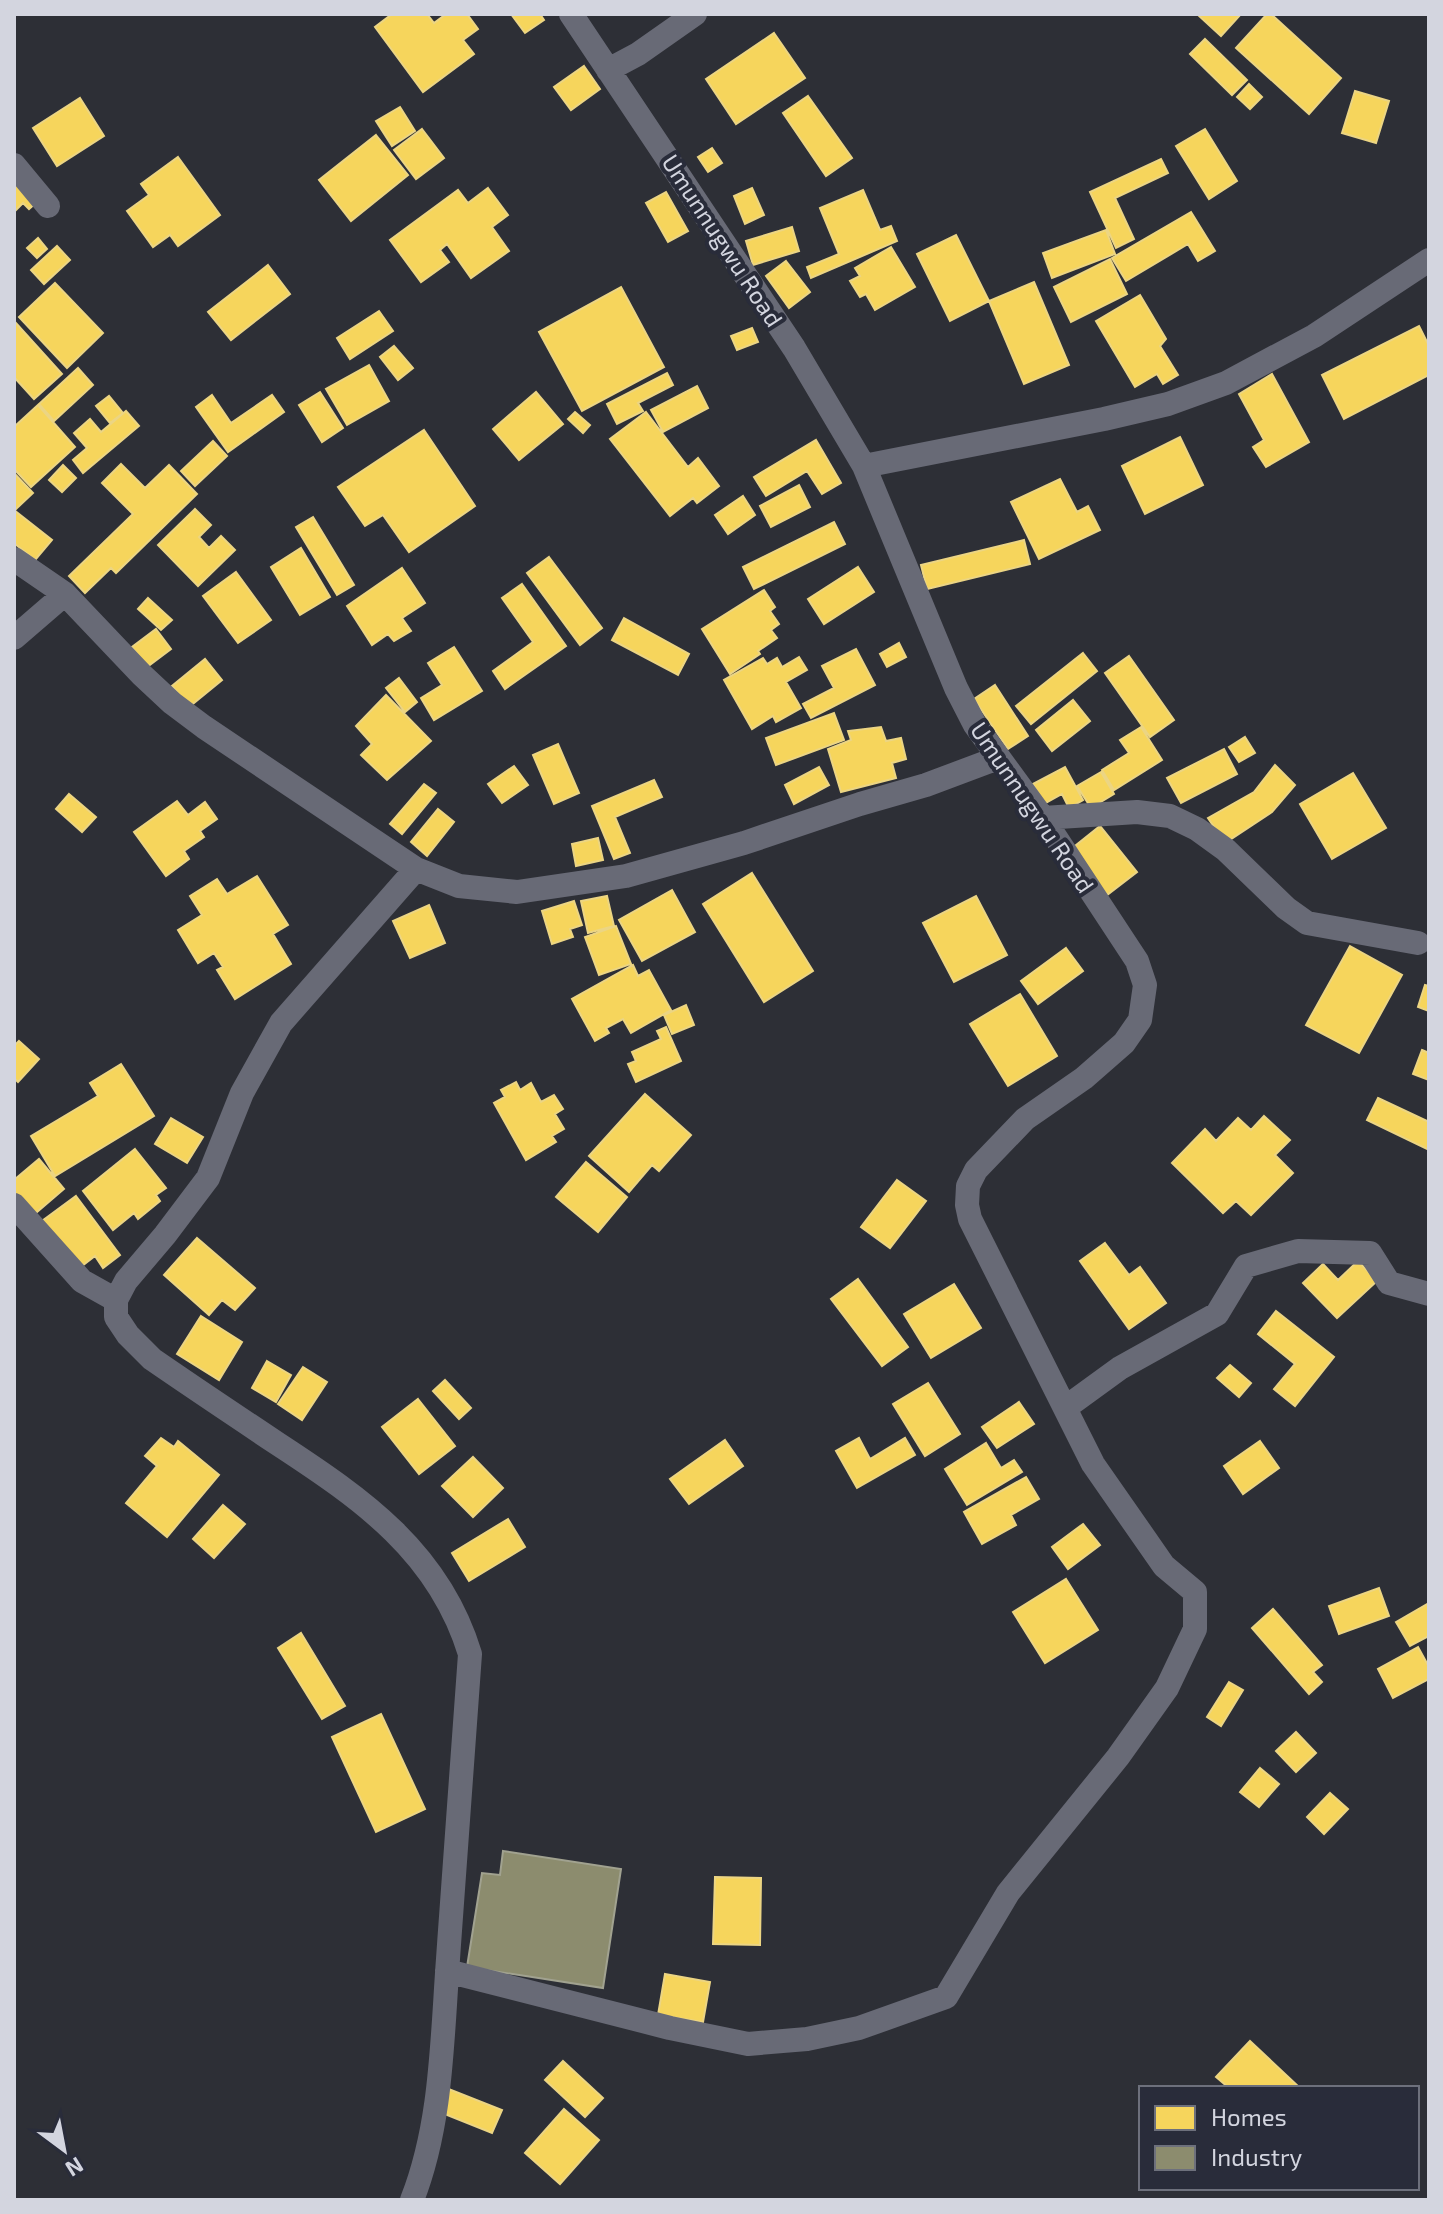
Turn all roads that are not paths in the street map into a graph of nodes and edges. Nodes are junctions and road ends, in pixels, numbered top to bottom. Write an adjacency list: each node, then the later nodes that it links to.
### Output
1 (571, 14): 3 (street, Umunnugwu Road)
2 (695, 14): 3 (street)
3 (608, 70): 7 (street, Umunnugwu Road)
4 (14, 165): 5 (street)
5 (48, 206)
6 (1429, 260): 7 (street)
7 (864, 466): 11 (street, Umunnugwu Road)
8 (14, 559): 9 (street)
9 (65, 594): 10 (street); 13 (street)
10 (14, 638)
11 (998, 758): 12 (street, Umunnugwu Road); 13 (street)
12 (1043, 818): 14 (street); 18 (street, Umunnugwu Road)
13 (416, 869): 17 (street)
14 (1418, 943)
15 (14, 1205): 17 (street)
16 (1429, 1294): 18 (street)
17 (116, 1300): 19 (street)
18 (1065, 1408): 19 (street, Umunnugwu Road)
19 (447, 1971): 20 (street)
20 (412, 2200)

